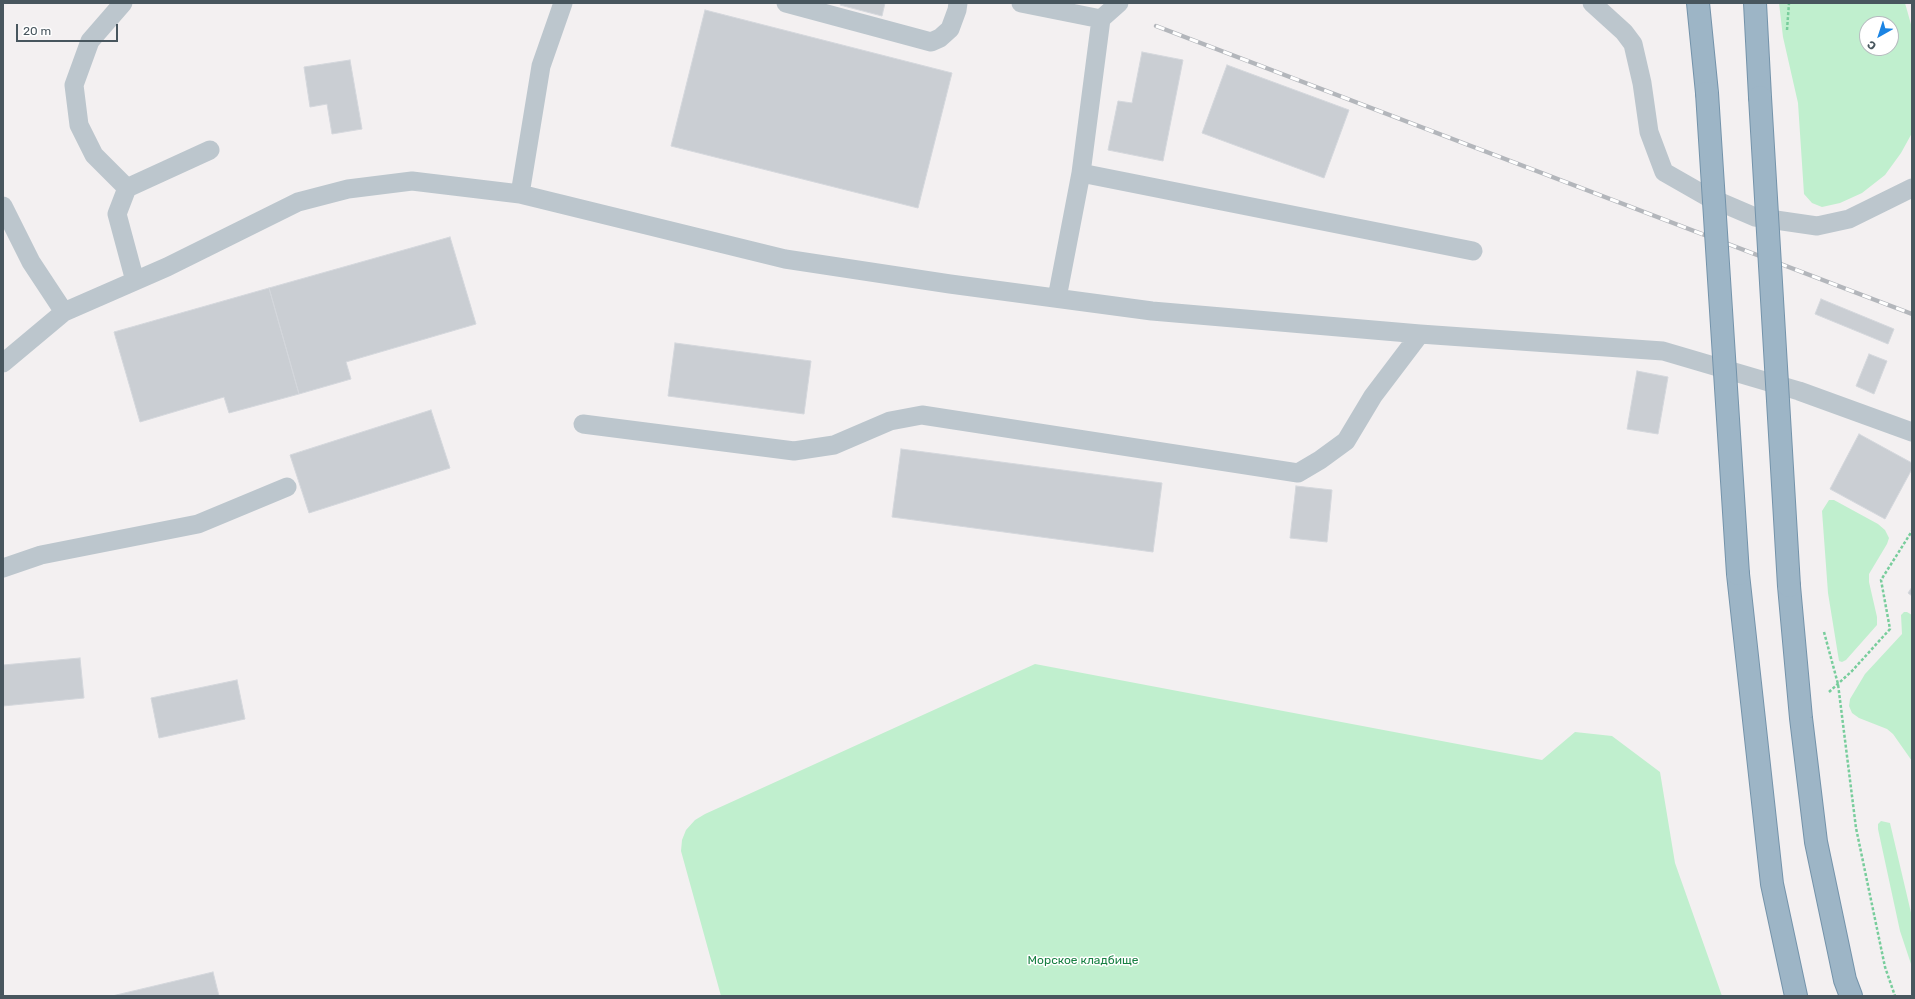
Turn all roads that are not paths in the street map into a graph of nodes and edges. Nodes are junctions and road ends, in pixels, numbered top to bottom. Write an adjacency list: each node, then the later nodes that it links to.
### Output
1 (122, 3): 13 (lane)
2 (563, 3): 15 (lane)
3 (786, 3): 4 (lane)
4 (958, 3)
5 (1021, 3): 10 (lane)
6 (1119, 3): 10 (lane)
7 (1592, 3): 14 (lane)
8 (1698, 3): 27 (highway, bridge)
9 (1755, 3): 28 (highway, bridge)
10 (1101, 19): 12 (lane)
11 (210, 150): 13 (lane)
12 (1080, 173): 17 (lane); 19 (lane)
13 (127, 188): 18 (lane)
14 (1912, 188)
15 (520, 194): 18 (lane); 19 (lane)
16 (3, 206): 20 (lane)
17 (1473, 251)
18 (135, 281): 20 (lane)
19 (1057, 298): 21 (lane)
20 (64, 312): 22 (lane)
21 (1420, 334): 23 (lane); 24 (lane)
22 (3, 362)
23 (583, 424)
24 (1912, 432)
25 (287, 487): 26 (lane)
26 (3, 568)
27 (1796, 996)
28 (1851, 996)

